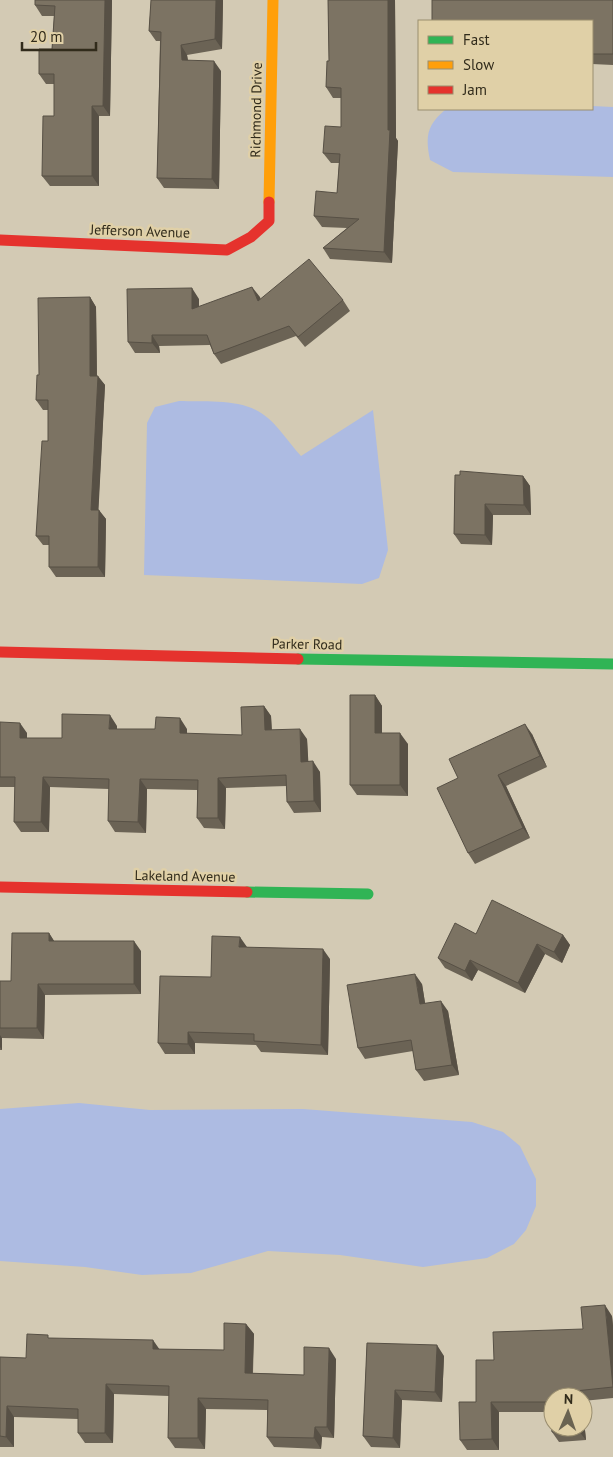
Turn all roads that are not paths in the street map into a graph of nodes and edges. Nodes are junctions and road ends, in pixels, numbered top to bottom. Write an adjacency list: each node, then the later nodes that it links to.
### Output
1 (273, 0): 2 (street, Richmond Drive)
2 (269, 221): 3 (street, Jefferson Avenue)
3 (0, 240)
4 (0, 652): 5 (street, Parker Road)
5 (613, 664)
6 (0, 887): 7 (street, Lakeland Avenue)
7 (368, 894)

